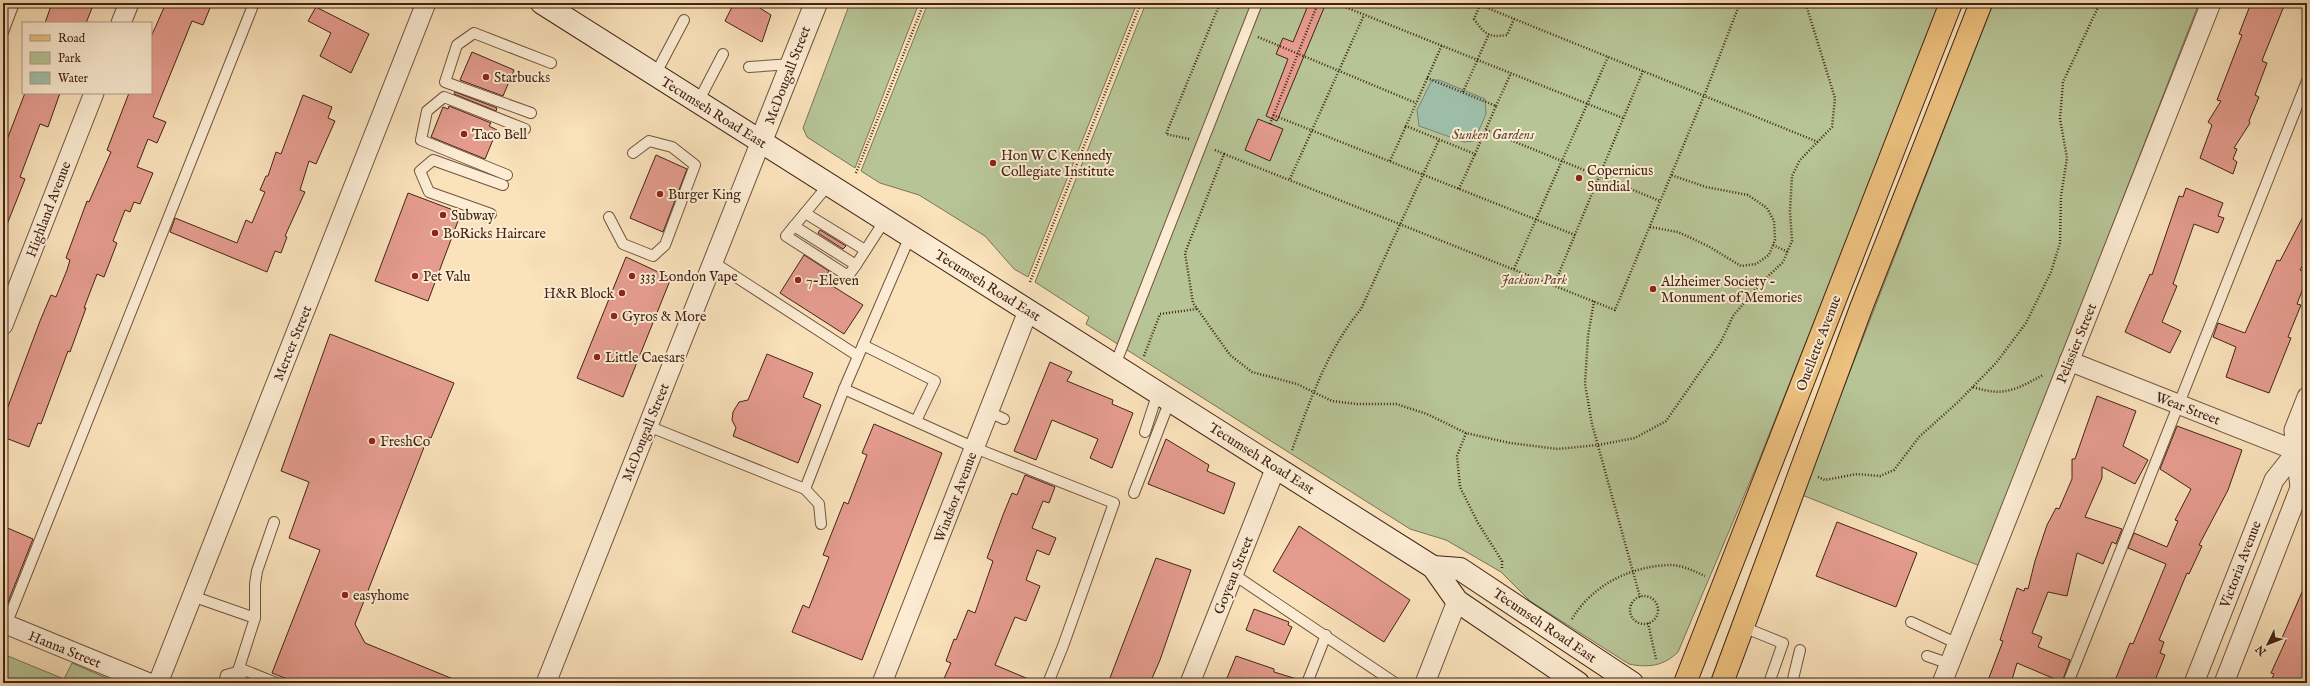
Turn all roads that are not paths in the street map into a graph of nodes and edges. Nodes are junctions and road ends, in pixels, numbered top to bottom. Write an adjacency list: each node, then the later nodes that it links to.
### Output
1 (14, 3): 13 (lane)
2 (129, 3): 12 (street)
3 (254, 3): 62 (lane)
4 (426, 3): 58 (street, Mercer Street)
5 (542, 3): 18 (main road, Tecumseh Road East)
6 (816, 3): 16 (main road, McDougall Street)
7 (1257, 3): 41 (lane)
8 (1951, 3): 84 (main road, Ouellette Avenue)
9 (1981, 3): 63 (main road, Ouellette Avenue)
10 (2211, 3): 40 (street, Pelissier Street)
11 (684, 20): 18 (lane)
12 (121, 22)
13 (3, 32)
14 (723, 54): 21 (lane)
15 (551, 63): 22 (lane)
16 (792, 64): 17 (lane); 24 (main road, McDougall Street)
17 (749, 67)
18 (656, 74): 21 (main road, Tecumseh Road East)
19 (2307, 81): 45 (lane)
20 (94, 94): 37 (street, Highland Avenue)
21 (698, 102): 24 (main road, Tecumseh Road East)
22 (531, 113)
23 (525, 129): 26 (lane)
24 (761, 141): 27 (main road, Tecumseh Road East); 35 (street, McDougall Street)
25 (633, 153): 31 (lane)
26 (507, 175)
27 (830, 184): 29 (lane); 32 (main road, Tecumseh Road East)
28 (503, 185): 30 (lane)
29 (805, 213): 34 (lane); 34 (lane)
30 (491, 214)
31 (610, 217)
32 (885, 220): 33 (main road, Tecumseh Road East); 34 (lane)
33 (910, 236): 36 (main road, Tecumseh Road East); 38 (lane)
34 (865, 250)
35 (713, 262): 39 (lane); 47 (street, McDougall Street)
36 (1028, 311): 41 (main road, Tecumseh Road East); 49 (street, Windsor Avenue)
37 (3, 325)
38 (863, 345): 39 (lane); 46 (lane)
39 (858, 356): 42 (lane)
40 (2069, 361): 45 (street, Wear Street); 65 (street, Pelissier Street)
41 (1115, 365): 43 (main road, Tecumseh Road East)
42 (844, 388): 46 (lane); 52 (lane)
43 (1164, 396): 48 (lane); 51 (main road, Tecumseh Road East); 53 (lane)
44 (2307, 397): 50 (street, Victoria Avenue)
45 (2179, 404): 50 (street, Wear Street); 89 (lane)
46 (916, 421): 49 (lane)
47 (648, 426): 52 (lane); 75 (street, McDougall Street)
48 (1145, 432)
49 (975, 448): 76 (street, Windsor Avenue); 77 (lane)
50 (2304, 450): 90 (street, Victoria Avenue); 91 (street, Victoria Avenue)
51 (1276, 466): 56 (main road, Tecumseh Road East); 57 (street, Goyeau Street)
52 (806, 488): 55 (lane)
53 (1134, 493)
54 (274, 522): 60 (lane)
55 (821, 524)
56 (1433, 567): 59 (main road, Tecumseh Road East); 83 (main road, Tecumseh Road East)
57 (1233, 574): 64 (lane); 78 (street, Goyeau Street)
58 (192, 596): 60 (lane); 71 (street, Mercer Street)
59 (1457, 601): 81 (street); 82 (main road, Tecumseh Road East)
60 (255, 618): 69 (lane)
61 (1911, 622): 65 (lane)
62 (5, 624): 70 (street, Hanna Street)
63 (1743, 627): 85 (main road, Ouellette Avenue); 86 (lane)
64 (1326, 635): 79 (lane); 80 (lane)
65 (1958, 644): 68 (street, Pelissier Street)
66 (1800, 650): 87 (lane)
67 (1928, 656): 68 (lane)
68 (1950, 664): 88 (street, Pelissier Street)
69 (238, 670): 72 (lane); 73 (lane); 74 (lane)
70 (149, 683)
71 (158, 683)
72 (224, 683)
73 (241, 683)
74 (276, 683)
75 (546, 683)
76 (882, 683)
77 (1048, 683)
78 (1190, 683)
79 (1307, 683)
80 (1395, 683)
81 (1425, 683)
82 (1578, 683)
83 (1632, 683)
84 (1685, 683)
85 (1722, 683)
86 (1770, 683)
87 (1792, 683)
88 (1942, 683)
89 (2068, 683)
90 (2194, 683)
91 (2224, 683)

